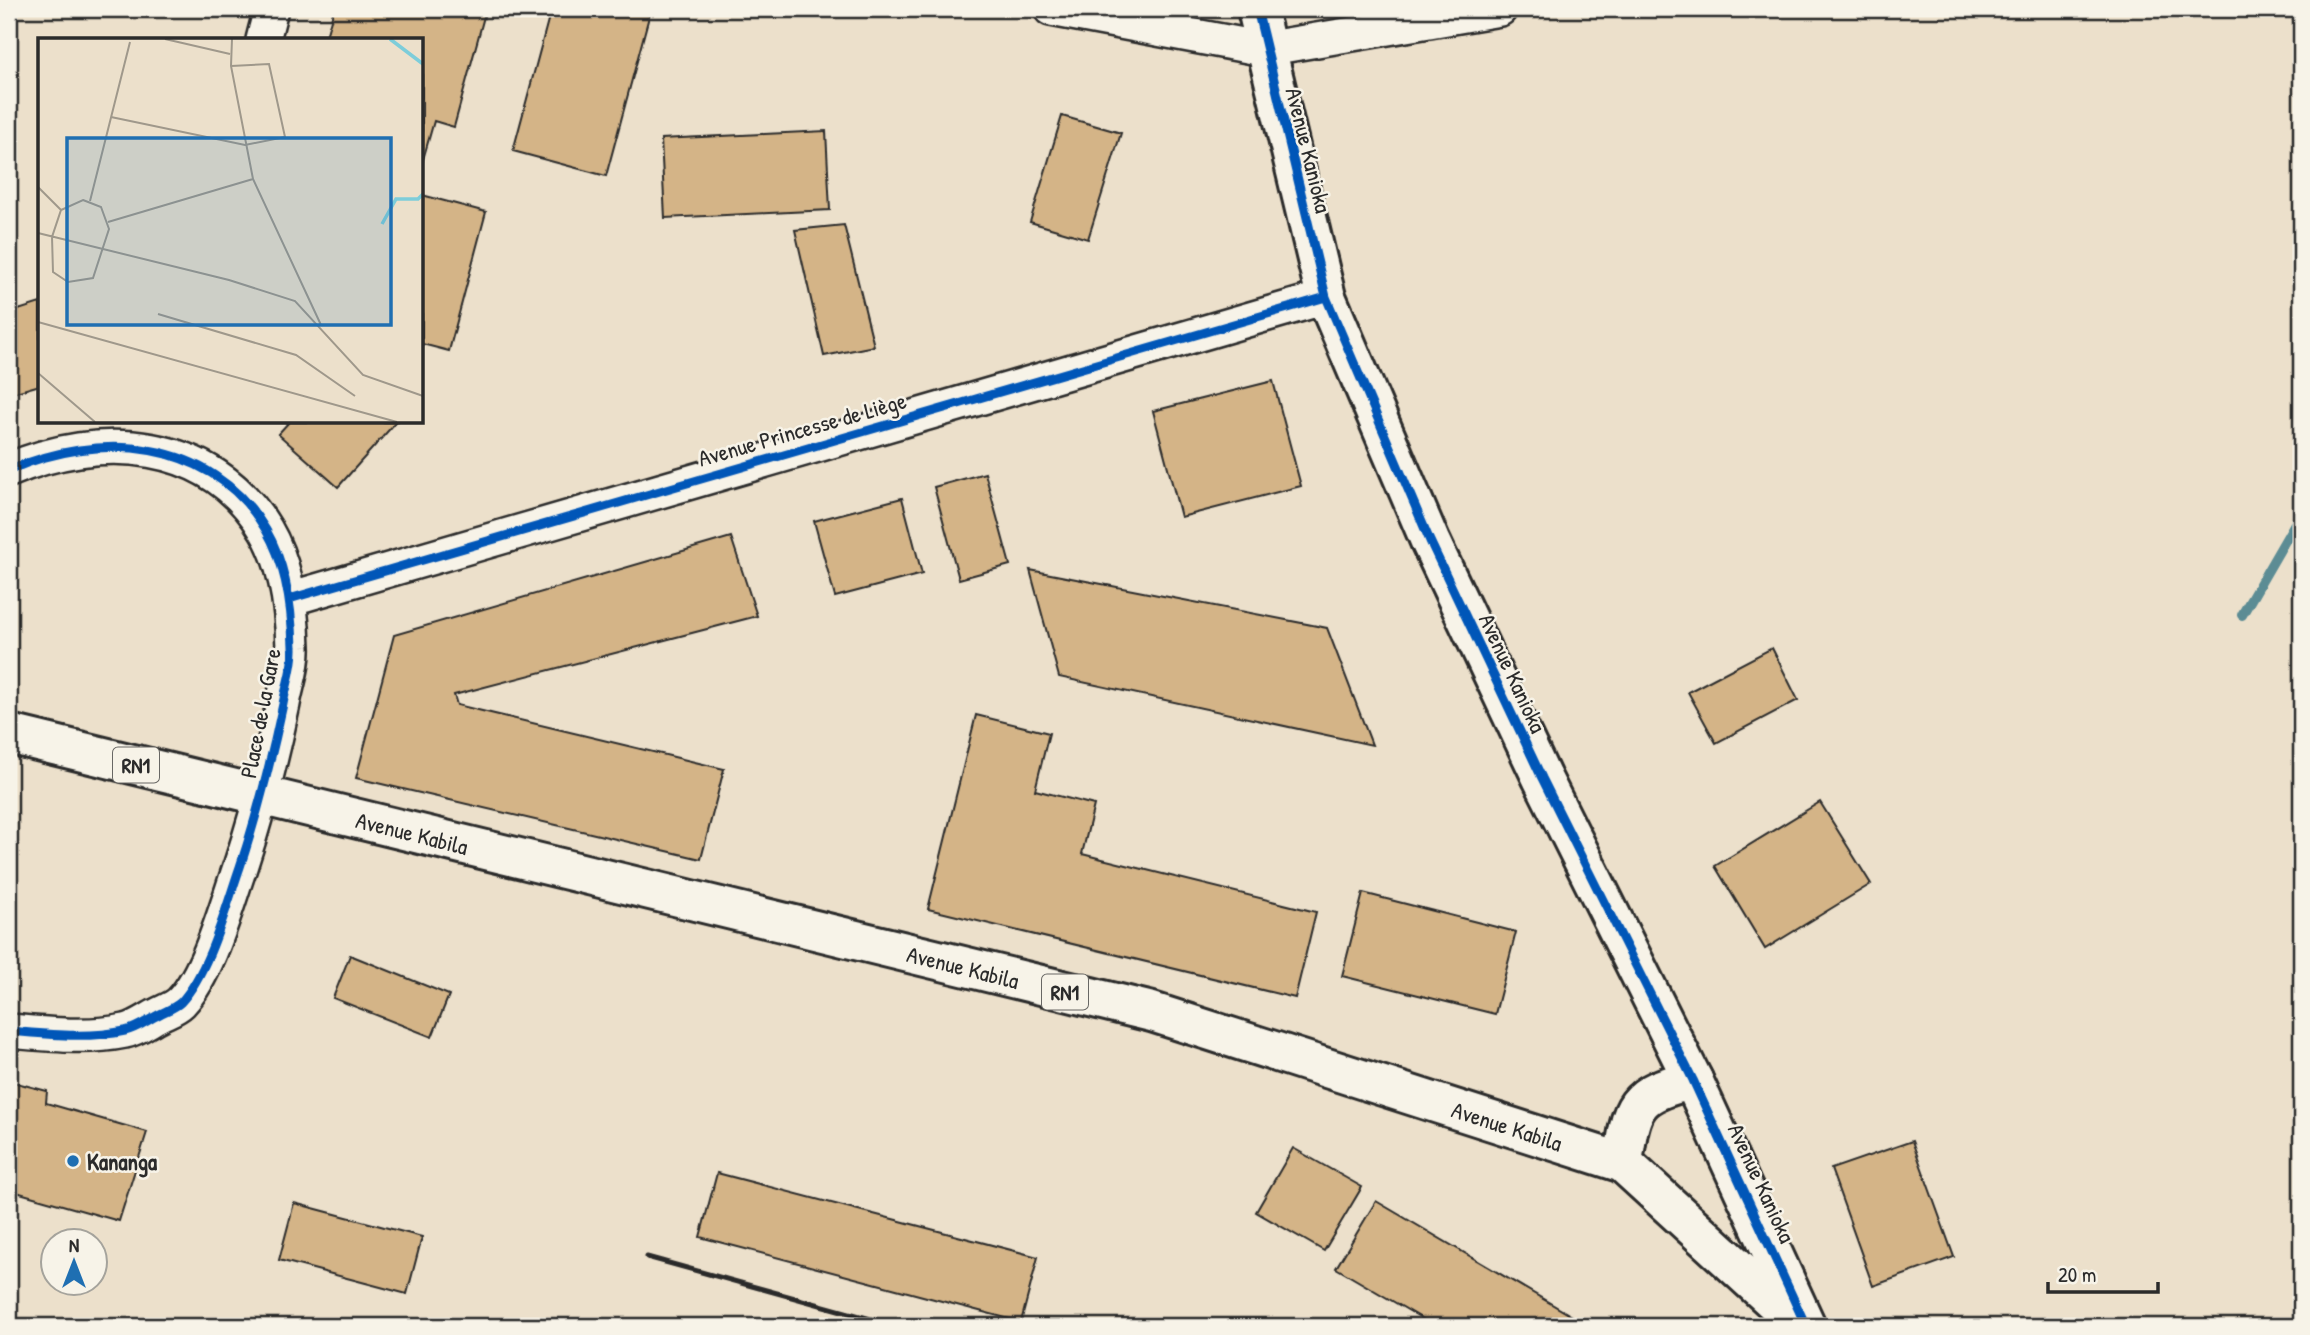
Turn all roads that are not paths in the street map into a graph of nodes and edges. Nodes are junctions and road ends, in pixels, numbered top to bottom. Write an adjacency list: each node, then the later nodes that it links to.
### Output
1 (271, 9): 5 (street)
2 (1051, 9): 6 (street)
3 (1257, 9): 6 (main road, Avenue Kanioka)
4 (1500, 9): 6 (street)
5 (264, 38)
6 (1264, 49): 7 (main road, Avenue Kanioka)
7 (1326, 297): 10 (street, Avenue Princesse de Liège); 14 (main road, Avenue Kanioka)
8 (161, 436): 9 (street, Place de la Gare); 10 (street, Place de la Gare)
9 (9, 470)
10 (289, 599): 12 (street, Place de la Gare)
11 (9, 734): 12 (main road, RN1)
12 (264, 796): 13 (street, Place de la Gare); 15 (main road, Avenue Kabila / RN1)
13 (9, 1031)
14 (1693, 1080): 15 (main road); 17 (main road, Avenue Kanioka)
15 (1623, 1163): 16 (main road, Avenue Kabila / RN1)
16 (1801, 1326)
17 (1807, 1326)

